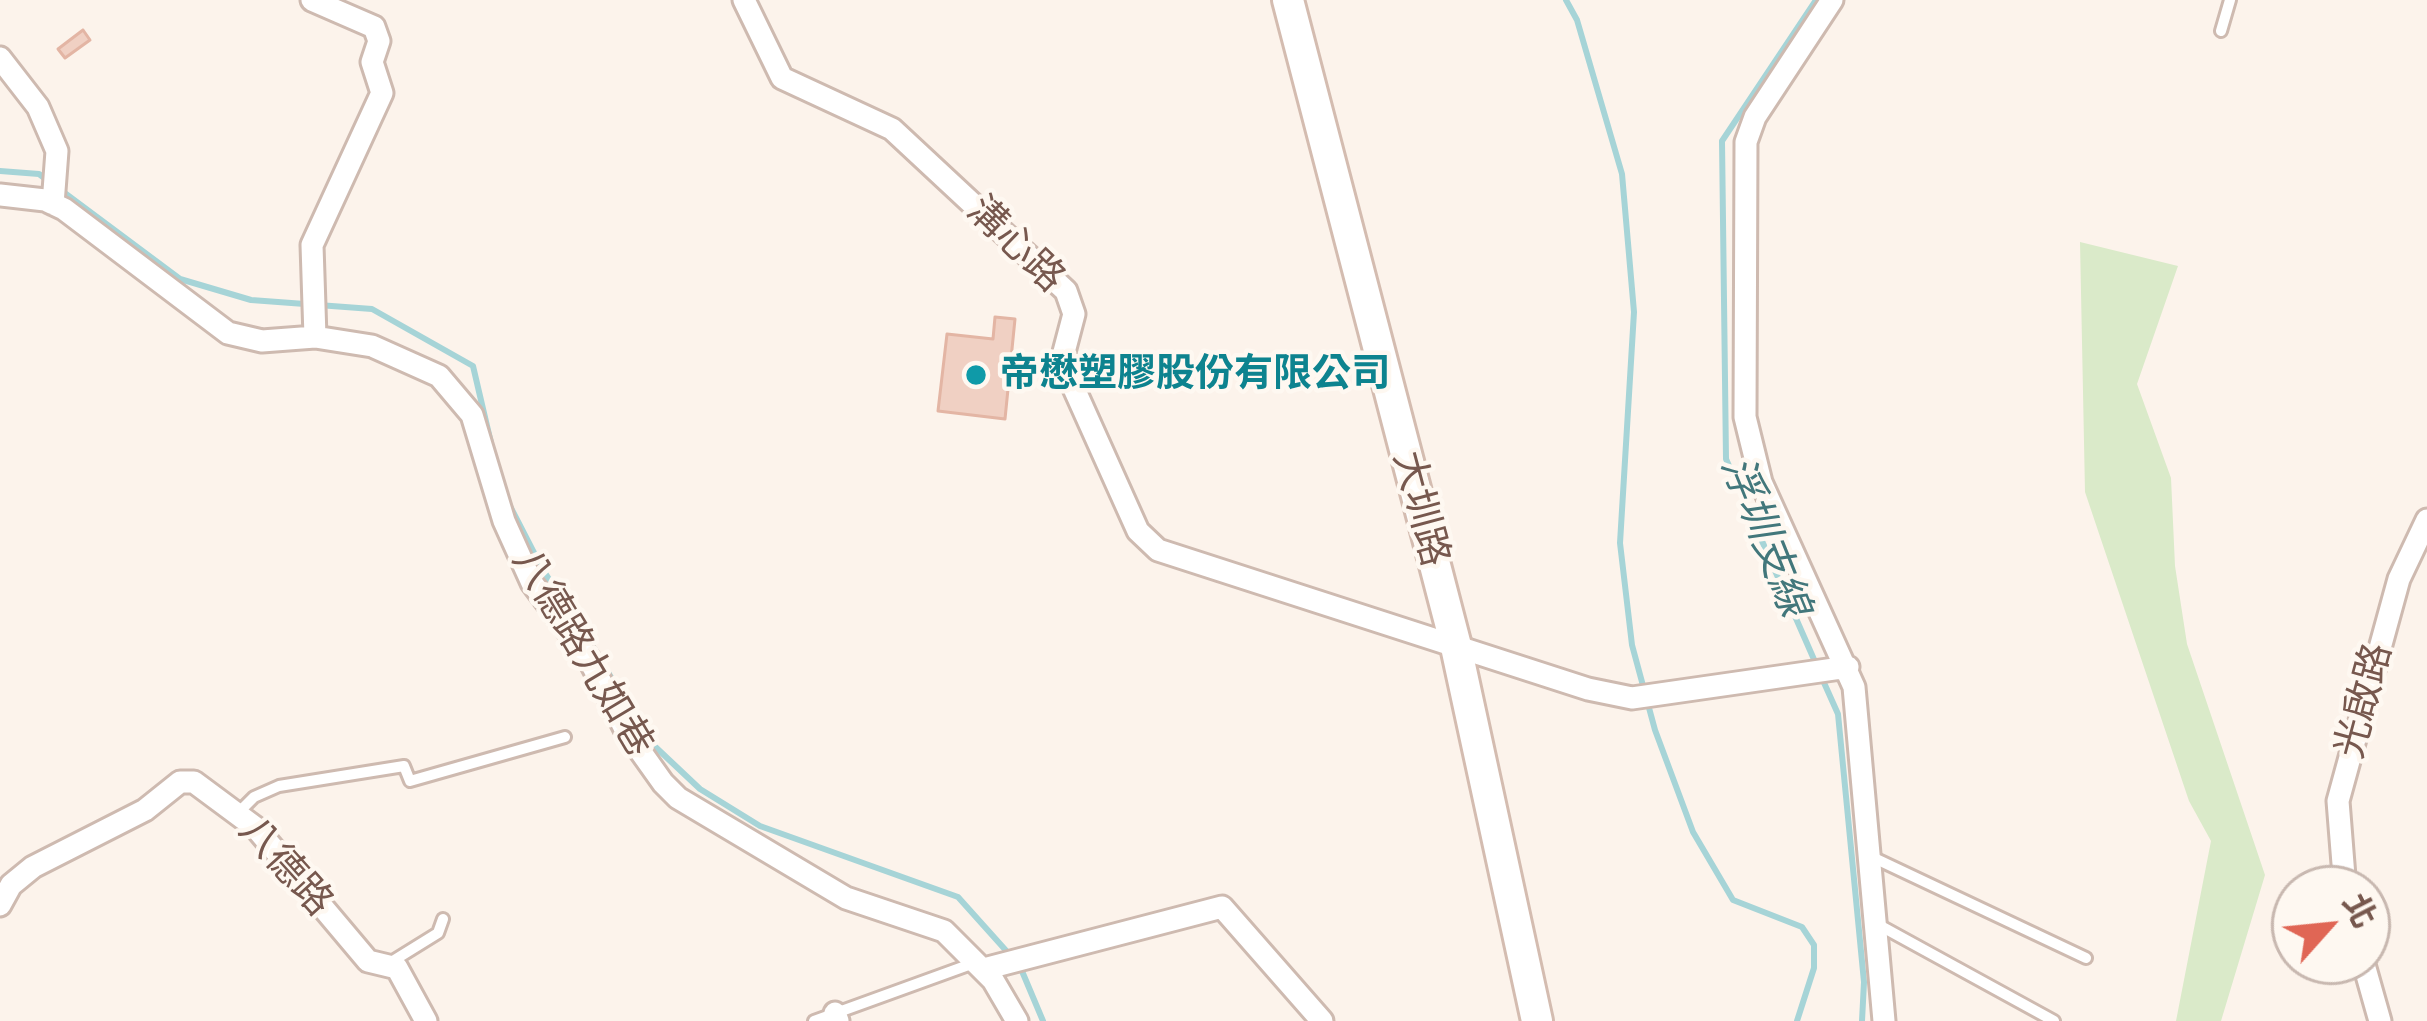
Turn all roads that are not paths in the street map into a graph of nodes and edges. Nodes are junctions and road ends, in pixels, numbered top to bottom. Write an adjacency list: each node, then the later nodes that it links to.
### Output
1 (312, 0): 10 (street)
2 (744, 0): 12 (street, 溝心路)
3 (1288, 0): 12 (street, 大圳路)
4 (1832, 0): 13 (street)
5 (2230, 0): 6 (lane)
6 (2221, 31)
7 (0, 58): 9 (street)
8 (0, 195): 9 (street, 八德路九如巷)
9 (55, 196): 10 (street, 八德路九如巷)
10 (314, 328): 23 (street, 八德路九如巷)
11 (2427, 520): 17 (street, 光啟路)
12 (1455, 642): 13 (street, 溝心路); 29 (street, 大圳路)
13 (1829, 670): 16 (street)
14 (565, 736): 15 (lane)
15 (238, 813): 18 (street, 八德路); 22 (street, 八德路)
16 (1873, 857): 20 (street); 21 (lane)
17 (2343, 865)
18 (0, 905)
19 (443, 919): 22 (lane)
20 (1877, 924): 30 (street); 31 (lane)
21 (2086, 958)
22 (385, 965): 26 (street, 八德路)
23 (989, 966): 25 (lane); 27 (street, 八德路九如巷); 28 (street)
24 (2370, 985): 32 (street)
25 (829, 1018)
26 (426, 1021)
27 (1017, 1021)
28 (1322, 1021)
29 (1537, 1021)
30 (1884, 1021)
31 (2054, 1021)
32 (2380, 1021)

